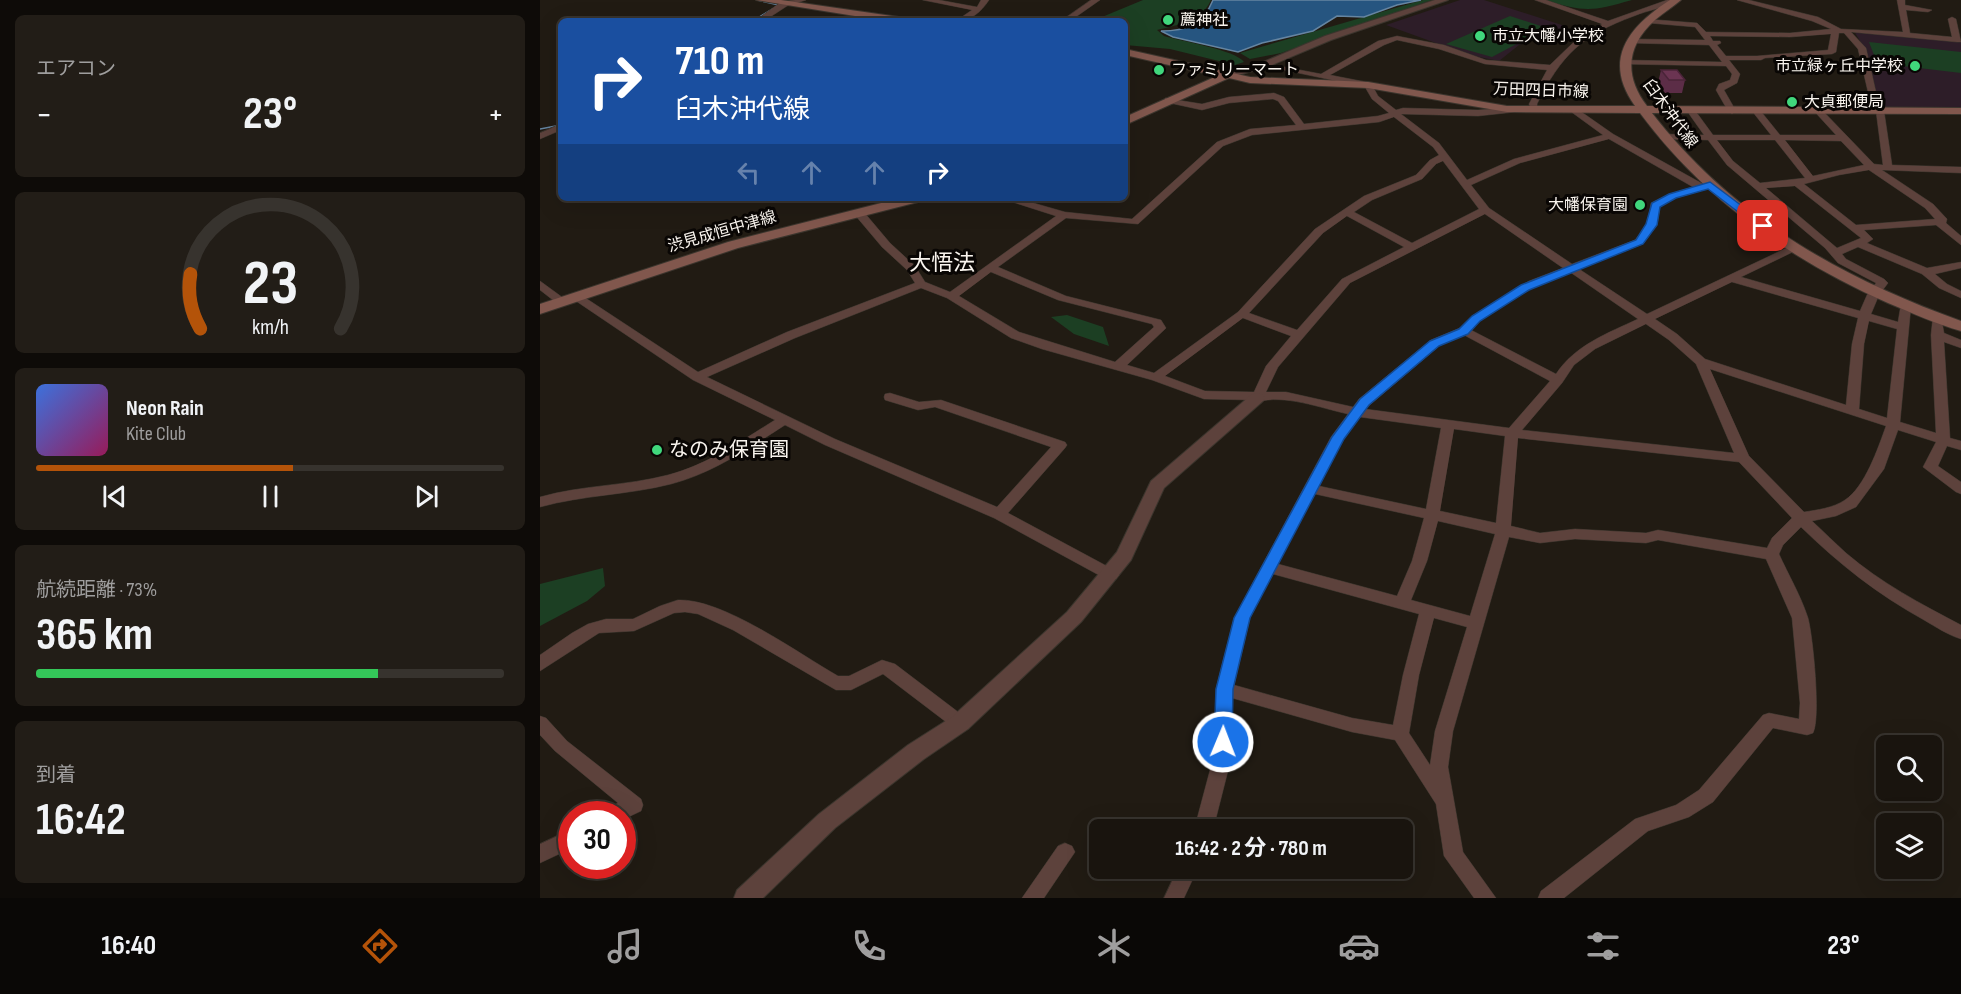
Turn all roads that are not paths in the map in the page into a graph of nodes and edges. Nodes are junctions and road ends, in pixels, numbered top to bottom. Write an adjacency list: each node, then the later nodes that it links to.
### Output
1 (761, 0): 11 (main road)
2 (802, 0): 11 (street)
3 (927, 0): 14 (street)
4 (985, 0): 14 (street)
5 (1096, 0): 19 (street)
6 (1444, 0): 32 (street)
7 (1539, 0): 22 (street)
8 (1675, 0): 21 (main road, 臼木沖代線); 22 (street)
9 (1741, 0): 13 (street)
10 (1769, 0): 13 (street)
11 (787, 4): 16 (street); 17 (main road)
12 (1901, 4): 15 (street); 25 (street)
13 (1758, 5): 23 (street)
14 (979, 9): 18 (street)
15 (1928, 10)
16 (764, 18)
17 (885, 18)
18 (965, 18)
19 (1069, 18)
20 (1952, 19): 26 (street)
21 (1649, 21): 24 (street); 27 (main road, 臼木沖代線)
22 (1607, 23): 33 (street)
23 (1838, 33): 24 (street); 25 (street); 28 (street); 30 (street); 46 (street)
24 (1704, 34): 28 (street)
25 (1907, 36): 26 (street)
26 (1959, 40)
27 (1632, 41): 28 (street); 31 (main road, 臼木沖代線)
28 (1709, 43): 30 (street)
29 (1128, 53): 34 (main road, 万田四日市線)
30 (1725, 61): 31 (street); 43 (street)
31 (1624, 62): 41 (main road, 臼木沖代線)
32 (1263, 65): 34 (street); 35 (street)
33 (1552, 68): 35 (street); 39 (street)
34 (1227, 75): 36 (main road, 万田四日市線); 37 (main road)
35 (1324, 75): 36 (street)
36 (1368, 85): 38 (main road, 万田四日市線); 48 (street)
37 (1168, 100): 49 (main road); 51 (street)
38 (1515, 109): 39 (main road, 万田四日市線); 48 (street)
39 (1534, 109): 40 (main road, 万田四日市線)
40 (1573, 109): 41 (main road, 万田四日市線); 53 (street)
41 (1643, 109): 42 (main road, 万田四日市線); 54 (main road, 臼木沖代線)
42 (1691, 111): 43 (main road, 万田四日市線); 55 (street)
43 (1732, 111): 44 (main road, 万田四日市線)
44 (1756, 111): 45 (main road, 万田四日市線); 56 (street)
45 (1818, 111): 46 (main road, 万田四日市線); 57 (street)
46 (1880, 111): 47 (main road, 万田四日市線); 60 (street)
47 (1961, 111)
48 (1394, 113): 51 (street); 58 (street)
49 (1128, 120)
50 (558, 128): 52 (street)
51 (1303, 128): 72 (street)
52 (540, 136)
53 (1610, 136): 64 (street); 65 (street)
54 (1662, 137): 55 (street); 65 (main road, 臼木沖代線)
55 (1711, 137): 56 (street); 66 (street)
56 (1776, 137): 57 (street); 62 (street)
57 (1843, 138): 59 (street)
58 (1445, 156): 64 (street); 70 (street)
59 (1871, 167): 60 (street); 62 (street); 73 (street)
60 (1888, 167): 61 (street)
61 (1961, 170)
62 (1811, 179): 63 (street)
63 (1797, 183): 66 (street); 74 (street)
64 (1465, 184): 69 (street)
65 (1704, 186): 78 (main road, 臼木沖代線); 82 (street)
66 (1757, 186): 79 (street)
67 (905, 201): 71 (main road, 渋見成恒中津線)
68 (1015, 201): 72 (street)
69 (1485, 210): 77 (street); 82 (street)
70 (1347, 212): 77 (street); 94 (street)
71 (859, 213): 86 (street); 90 (main road, 渋見成恒中津線)
72 (1064, 215): 81 (street)
73 (1939, 222): 74 (street); 75 (street)
74 (1855, 228): 76 (street)
75 (1961, 242)
76 (1857, 243): 79 (street); 83 (street)
77 (1411, 247): 101 (street)
78 (1795, 247): 84 (street); 87 (main road, 臼木沖代線)
79 (1835, 253): 87 (street)
80 (1961, 265): 83 (street)
81 (990, 268): 89 (street); 105 (street)
82 (1573, 269): 97 (street); 100 (street)
83 (1926, 272): 88 (street)
84 (1734, 279): 95 (street); 97 (street)
85 (540, 284): 91 (street)
86 (921, 284): 89 (street); 106 (street)
87 (1874, 292): 92 (main road, 臼木沖代線); 95 (street)
88 (1961, 295)
89 (951, 296): 105 (street)
90 (577, 297): 91 (main road, 渋見成恒中津線); 106 (street)
91 (562, 302): 93 (main road, 渋見成恒中津線)
92 (1905, 306): 96 (main road, 臼木沖代線); 99 (street)
93 (540, 309)
94 (1242, 314): 101 (street); 107 (street)
95 (1863, 317): 99 (street); 112 (street)
96 (1937, 318): 98 (main road, 臼木沖代線); 102 (street)
97 (1645, 319): 104 (street); 108 (street)
98 (1961, 326)
99 (1903, 327): 115 (street)
100 (1464, 331): 108 (street); 111 (street)
101 (1299, 335): 110 (street)
102 (1937, 335): 103 (street); 117 (street)
103 (1961, 344)
104 (1701, 362): 112 (street); 119 (street)
105 (1118, 366): 107 (street)
106 (697, 377): 113 (street)
107 (1156, 377): 110 (street)
108 (1558, 380): 116 (street)
109 (890, 397): 123 (street)
110 (1257, 398): 111 (street); 129 (street)
111 (1355, 412): 114 (street); 120 (street)
112 (1852, 412): 115 (street)
113 (784, 420): 122 (street); 123 (street)
114 (1448, 424): 116 (street); 124 (street)
115 (1893, 426): 117 (street); 125 (street)
116 (1512, 433): 119 (street); 126 (street)
117 (1943, 441): 118 (street); 121 (street)
118 (1961, 446)
119 (1743, 458): 125 (street)
120 (1312, 489): 124 (street); 128 (street)
121 (1961, 489)
122 (540, 502)
123 (999, 514): 129 (street)
124 (1434, 515): 126 (street); 130 (street)
125 (1801, 519): 127 (street); 133 (street)
126 (1503, 531): 127 (street); 132 (street)
127 (1771, 554): 150 (street)
128 (1269, 567): 130 (street); 135 (street)
129 (1111, 574): 137 (street)
130 (1401, 604): 131 (street)
131 (1428, 611): 132 (street); 138 (street)
132 (1477, 624): 139 (street)
133 (1961, 633)
134 (540, 664): 137 (street)
135 (1224, 689): 138 (street); 141 (street)
136 (540, 723): 140 (street)
137 (960, 723): 146 (street)
138 (1400, 734): 139 (street)
139 (1443, 799): 149 (street)
140 (630, 801)
141 (1206, 819)
142 (558, 845): 144 (street)
143 (1065, 852): 147 (street)
144 (540, 854)
145 (1183, 879): 148 (street)
146 (746, 898)
147 (1032, 898)
148 (1174, 898)
149 (1486, 898)
150 (1548, 898)

